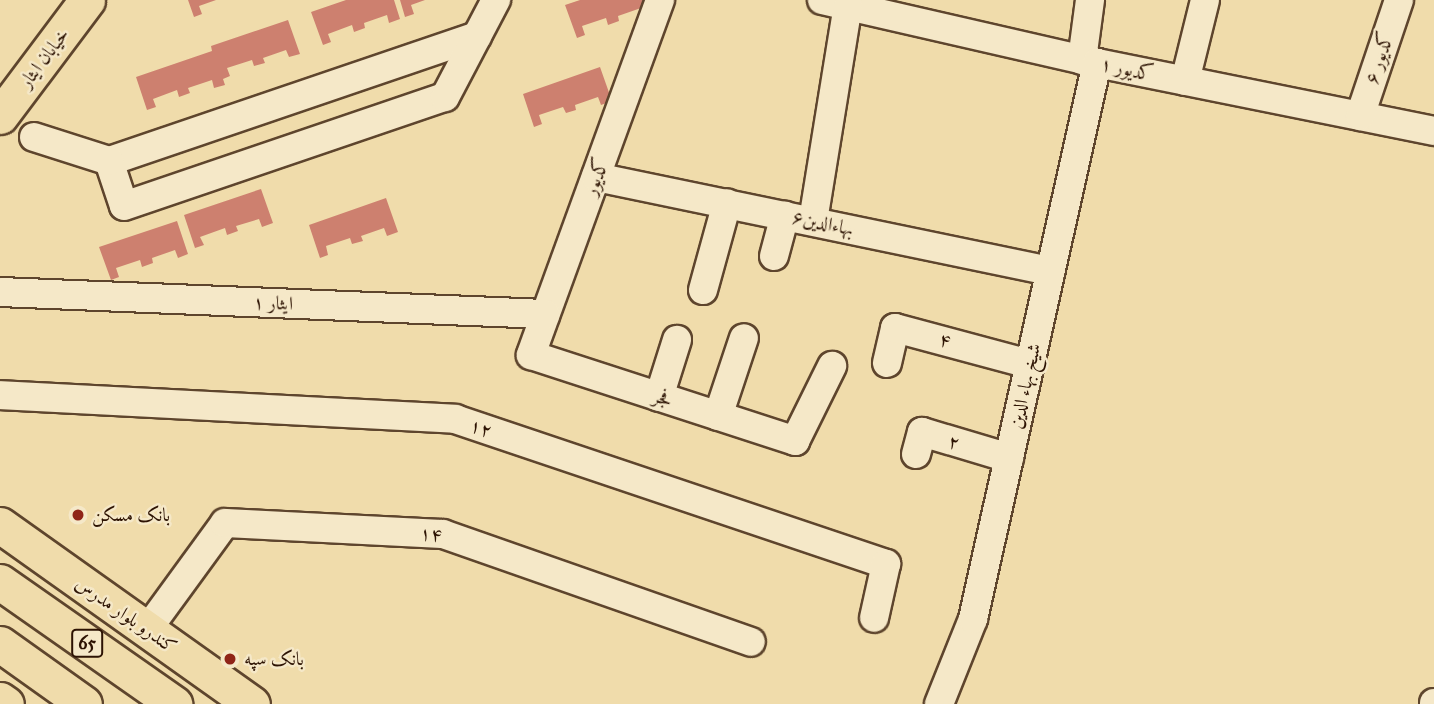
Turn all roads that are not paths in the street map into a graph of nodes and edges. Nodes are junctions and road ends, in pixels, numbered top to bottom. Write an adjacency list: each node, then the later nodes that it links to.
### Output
1 (88, 0): 11 (main road, خیابان ایثار)
2 (496, 0): 8 (street)
3 (660, 0): 16 (street, کدیور)
4 (1090, 0): 9 (street, شیخ بهاء الدین)
5 (1205, 0): 10 (street)
6 (1399, 0): 12 (street, کدیور ۶)
7 (835, 3): 9 (street, کدیور ۱); 19 (street)
8 (477, 36): 15 (street); 15 (street)
9 (1089, 62): 10 (street, کدیور ۱); 21 (street, شیخ بهاء الدین)
10 (1185, 81): 12 (street, کدیور ۱)
11 (0, 116)
12 (1360, 116): 13 (street, کدیور ۱)
13 (1434, 131)
14 (34, 137): 15 (street)
15 (109, 161)
16 (596, 177): 17 (street, ۶بهاءالدين); 24 (street, کدیور)
17 (727, 204): 18 (street, ۶بهاءالدين); 22 (street)
18 (785, 215): 19 (street, ۶بهاءالدين); 20 (street)
19 (813, 221): 21 (street, ۶بهاءالدين)
20 (774, 256)
21 (1050, 271): 29 (street, شیخ بهاء الدین)
22 (703, 290)
23 (0, 292): 24 (street, ایثار ۱)
24 (546, 314): 27 (street, کدیور)
25 (744, 338): 33 (street)
26 (677, 340): 32 (street)
27 (531, 355): 32 (street, فجر)
28 (887, 363): 29 (street, ۴)
29 (1029, 364): 35 (street, شیخ بهاء الدین)
30 (832, 366): 33 (street, فجر)
31 (0, 395): 38 (street, ۱۲)
32 (659, 397): 33 (street, فجر)
33 (719, 416)
34 (916, 454): 35 (street, ۲)
35 (1009, 458): 47 (street, شیخ بهاء الدین)
36 (0, 525): 39 (main road, کندرو بلوار مدرس)
37 (0, 582): 45 (main road, 65)
38 (874, 618)
39 (148, 630): 40 (street, ۱۴); 46 (main road, کندرو بلوار مدرس)
40 (751, 642)
41 (0, 644): 44 (main road)
42 (0, 700): 43 (main road)
43 (6, 704)
44 (84, 704)
45 (174, 704)
46 (252, 704)
47 (939, 704)

